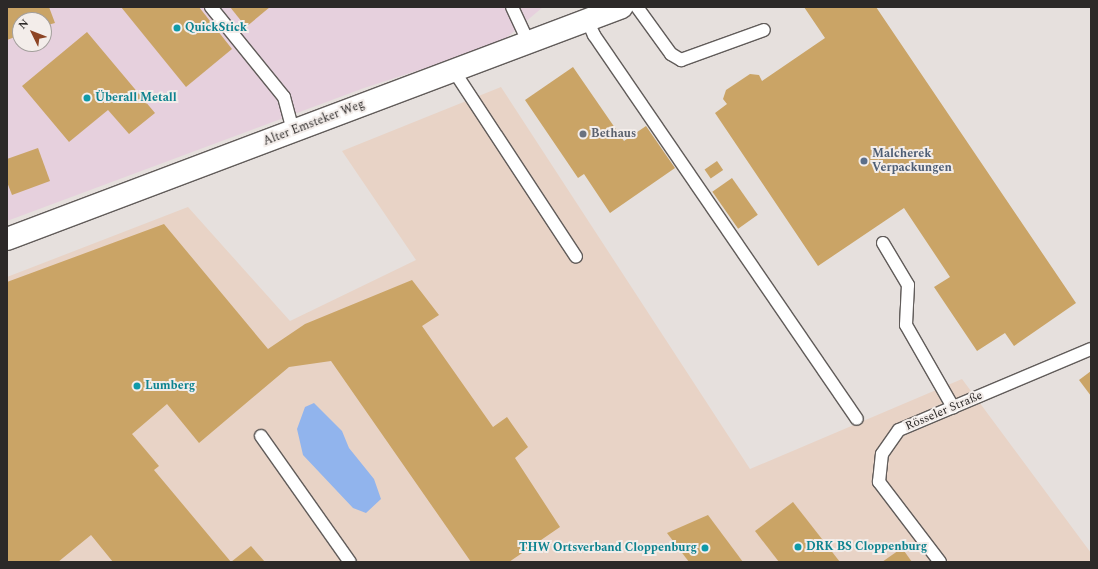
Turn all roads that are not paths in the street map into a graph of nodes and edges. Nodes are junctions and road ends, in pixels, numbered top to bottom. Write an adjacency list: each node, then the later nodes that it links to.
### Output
1 (211, 7): 9 (lane)
2 (622, 7): 5 (street, Alter Emsteker Weg)
3 (637, 7): 6 (lane)
4 (514, 8): 7 (lane)
5 (587, 20): 7 (street, Alter Emsteker Weg); 15 (lane)
6 (764, 30)
7 (528, 42): 8 (street, Alter Emsteker Weg)
8 (454, 71): 9 (street, Alter Emsteker Weg); 12 (lane)
9 (293, 131): 10 (street, Alter Emsteker Weg)
10 (7, 239)
11 (883, 243): 14 (lane)
12 (576, 257)
13 (1091, 349): 14 (lane, Rösseler Straße)
14 (954, 407): 18 (lane, Rösseler Straße)
15 (857, 418)
16 (261, 436): 17 (lane)
17 (350, 562)
18 (940, 562)

